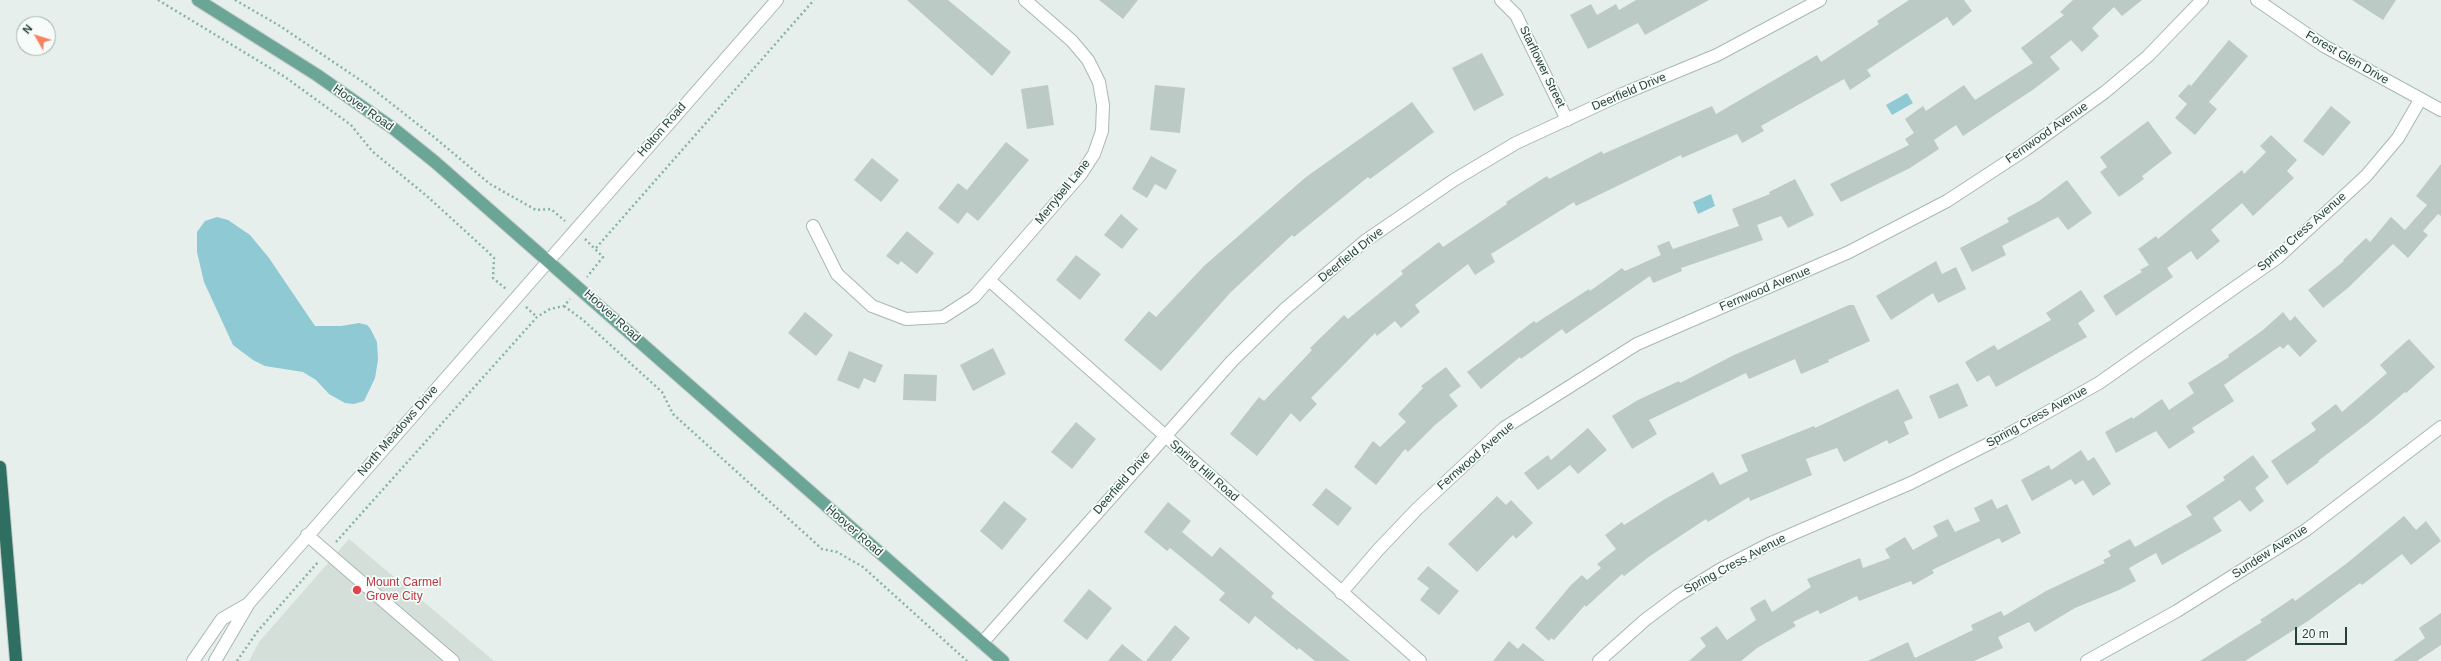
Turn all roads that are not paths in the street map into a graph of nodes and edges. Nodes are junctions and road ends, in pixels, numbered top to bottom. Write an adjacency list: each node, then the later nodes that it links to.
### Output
1 (198, 0): 12 (main road, Hoover Road)
2 (777, 0): 12 (street, Holton Road)
3 (1025, 0): 13 (street, Merrybell Lane)
4 (1501, 0): 10 (street, Starflower Street)
5 (1820, 0): 10 (street, Deerfield Drive)
6 (2202, 0): 18 (street, Fernwood Avenue)
7 (2257, 0): 8 (street, Forest Glen Drive)
8 (2420, 100): 9 (street, Forest Glen Drive); 27 (street, Spring Cress Avenue)
9 (2441, 110)
10 (1567, 120): 15 (street, Deerfield Drive)
11 (813, 226): 13 (street, Merrybell Lane)
12 (548, 260): 17 (street, North Meadows Drive); 20 (main road, Hoover Road)
13 (989, 280): 15 (street, Spring Hill Road)
14 (2441, 427): 28 (street, Sundew Avenue)
15 (1164, 435): 18 (street, Spring Hill Road); 20 (street, Deerfield Drive)
16 (0, 467): 21 (highway)
17 (307, 535): 19 (street, North Meadows Drive); 24 (street)
18 (1341, 593): 26 (street, Spring Hill Road)
19 (249, 603): 22 (street, North Meadows Drive); 23 (street, North Meadows Drive)
20 (982, 643): 25 (main road, Hoover Road)
21 (16, 661)
22 (193, 661)
23 (215, 661)
24 (453, 661)
25 (1003, 661)
26 (1420, 661)
27 (1599, 661)
28 (2087, 661)

